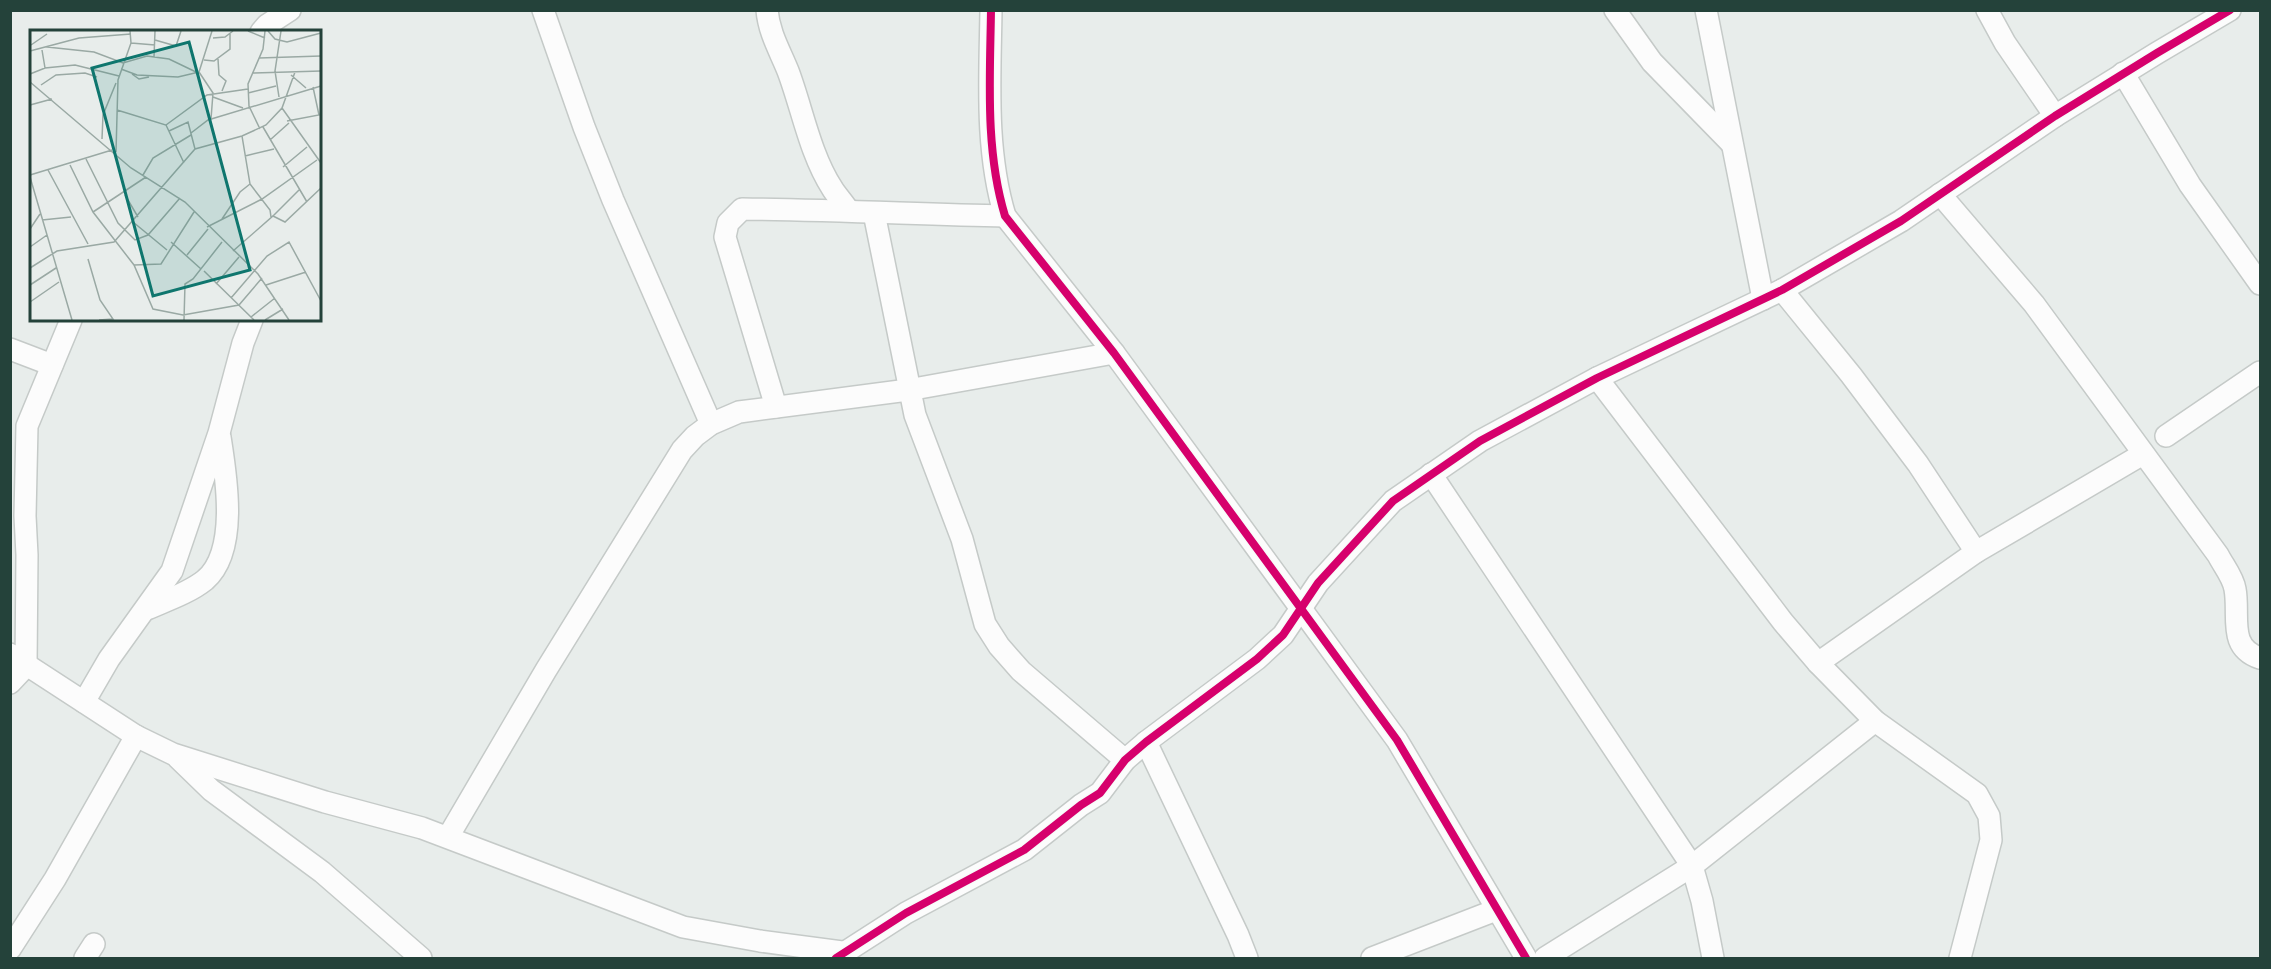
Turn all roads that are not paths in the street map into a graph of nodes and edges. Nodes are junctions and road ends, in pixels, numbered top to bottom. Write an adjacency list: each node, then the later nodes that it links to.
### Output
1 (291, 10): 9 (street); 10 (street)
2 (543, 10): 30 (street)
3 (767, 10): 15 (street)
4 (991, 10): 17 (street)
5 (1615, 10): 13 (street)
6 (1706, 10): 13 (street)
7 (1987, 10): 12 (street)
8 (2230, 10): 11 (street)
9 (263, 30)
10 (287, 30)
11 (2123, 73): 12 (street); 18 (street)
12 (2055, 116): 14 (street)
13 (1732, 144): 20 (street)
14 (1940, 194): 19 (street); 32 (street)
15 (848, 210): 16 (street); 29 (street)
16 (873, 213): 17 (street); 28 (street)
17 (1005, 216): 24 (street)
18 (2260, 284)
19 (1782, 290): 20 (street); 36 (street)
20 (1763, 299): 27 (street)
21 (71, 321): 25 (street)
22 (252, 321): 31 (street)
23 (10, 349): 25 (street)
24 (1114, 353): 28 (street); 39 (street)
25 (52, 365): 37 (street)
26 (2260, 372): 33 (street)
27 (1597, 378): 35 (street); 43 (street)
28 (908, 390): 29 (street); 50 (street)
29 (776, 407): 30 (street)
30 (711, 424): 51 (street)
31 (219, 433): 40 (street); 40 (street)
32 (2129, 434): 33 (street); 34 (street)
33 (2166, 436): 34 (street)
34 (2148, 460): 36 (street); 41 (street)
35 (1431, 474): 39 (street); 52 (street)
36 (1976, 552): 43 (street)
37 (27, 555): 38 (street); 42 (street)
38 (10, 587)
39 (1302, 609): 48 (street); 53 (street)
40 (144, 611): 45 (street)
41 (2260, 658)
42 (18, 660): 44 (street); 45 (street)
43 (1818, 663): 46 (street)
44 (10, 683)
45 (84, 702): 47 (street)
46 (1875, 721): 52 (street); 62 (street)
47 (136, 736): 49 (street); 54 (street)
48 (1146, 742): 50 (street); 57 (street)
49 (173, 754): 51 (street); 56 (street)
50 (1125, 760): 55 (street)
51 (448, 837): 55 (street)
52 (1692, 866): 60 (street); 61 (street)
53 (1496, 910): 58 (street); 59 (street)
54 (10, 949)
55 (839, 955)
56 (421, 958)
57 (1247, 958)
58 (1372, 958)
59 (1526, 958)
60 (1545, 958)
61 (1713, 958)
62 (1960, 958)

